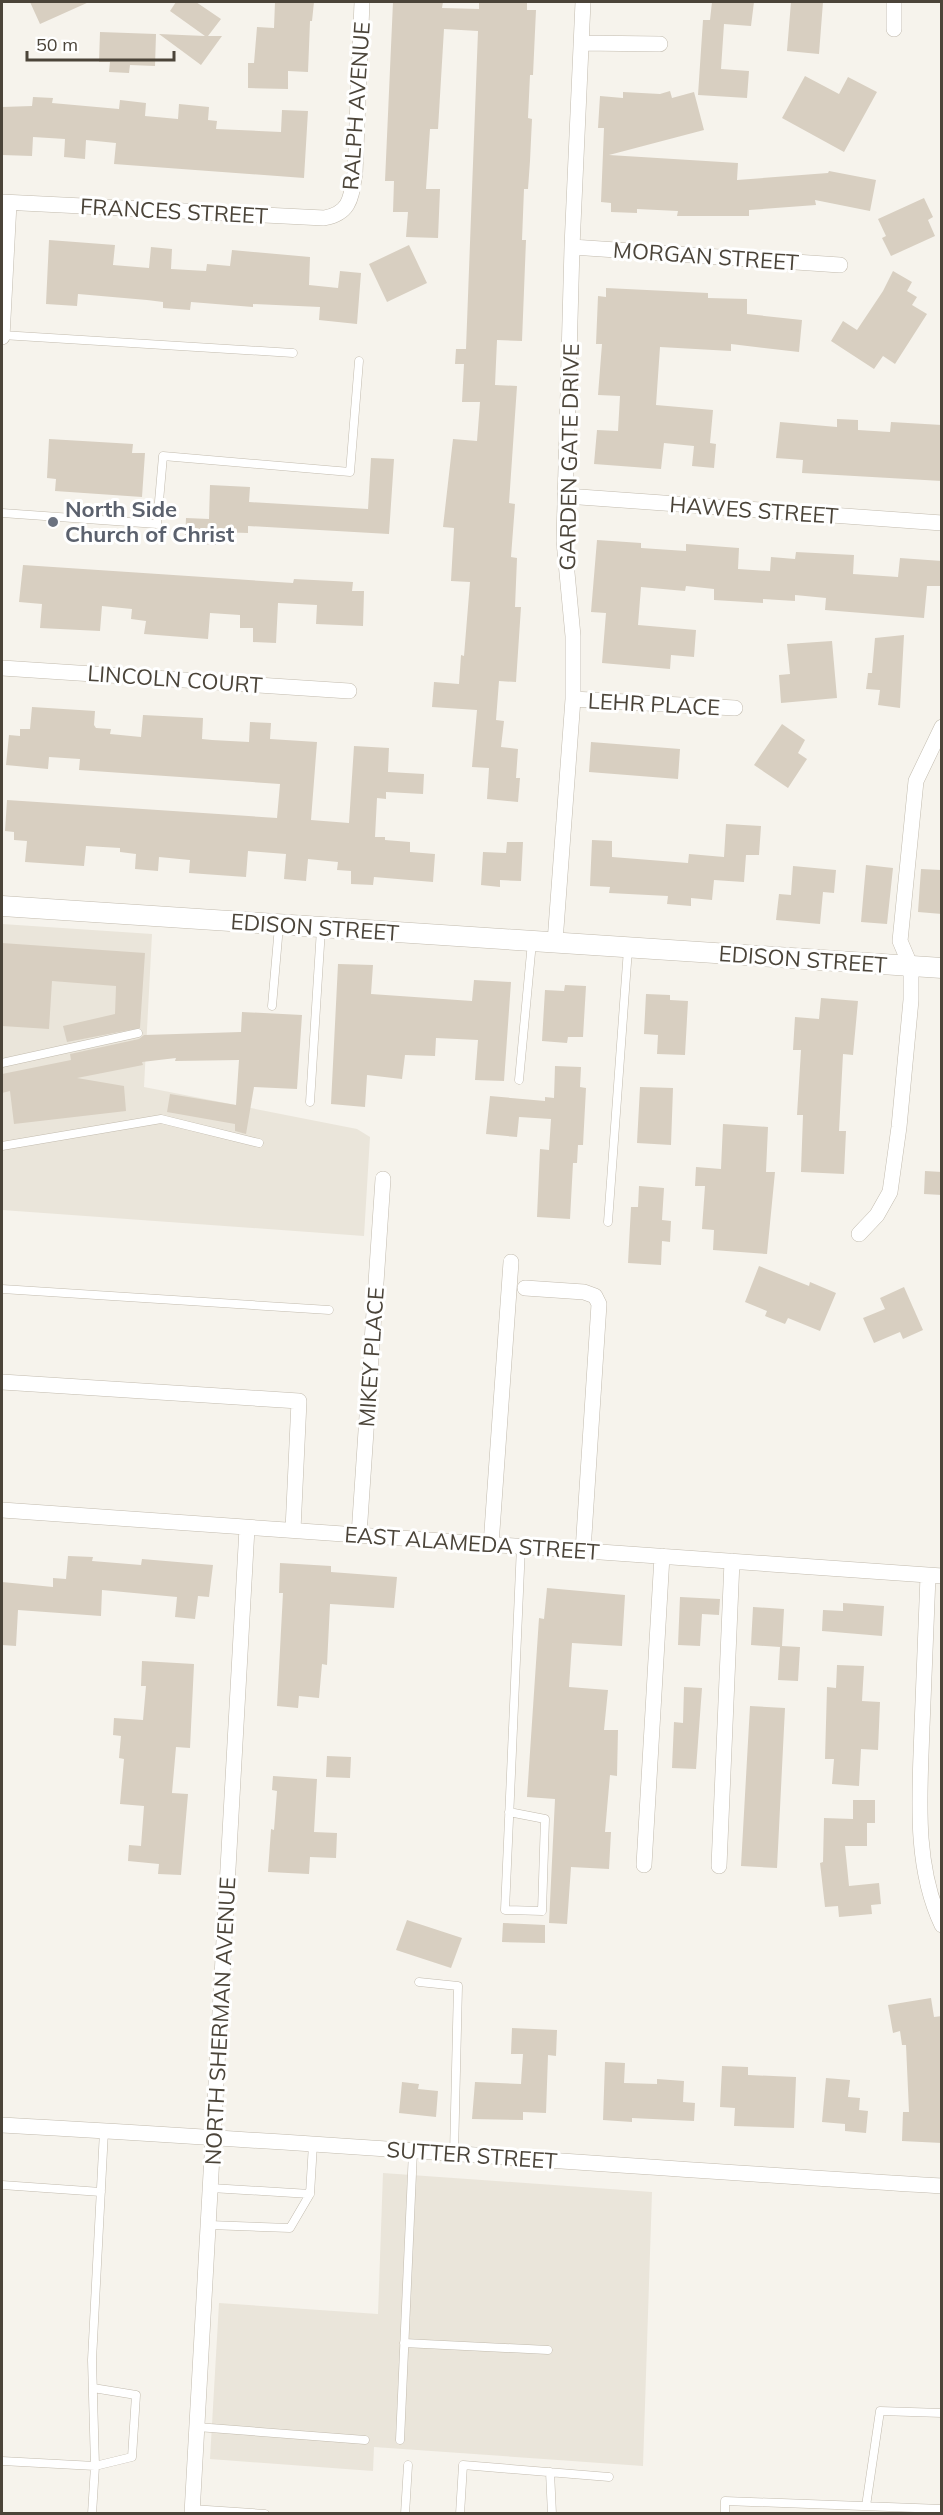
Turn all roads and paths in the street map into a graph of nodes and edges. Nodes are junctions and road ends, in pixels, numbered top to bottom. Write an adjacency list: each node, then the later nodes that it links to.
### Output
1 (363, 2): 8 (street, RALPH AVENUE)
2 (582, 2): 5 (street, GARDEN GATE DRIVE)
3 (894, 2): 4 (street)
4 (894, 29)
5 (581, 43): 6 (street); 9 (street, GARDEN GATE DRIVE)
6 (660, 44)
7 (5, 202): 8 (street, FRANCES STREET); 11 (street)
8 (344, 209)
9 (572, 247): 10 (street, MORGAN STREET); 14 (street, GARDEN GATE DRIVE)
10 (840, 265)
11 (2, 336): 12 (lane)
12 (293, 353)
13 (359, 361): 15 (lane)
14 (566, 496): 16 (street, HAWES STREET); 19 (street, GARDEN GATE DRIVE)
15 (2, 513)
16 (942, 523)
17 (2, 668): 18 (street, LINCOLN COURT)
18 (349, 691)
19 (573, 699): 20 (street, LEHR PLACE); 26 (street, GARDEN GATE DRIVE)
20 (735, 708)
21 (942, 727): 28 (street)
22 (2, 906): 23 (street, EDISON STREET)
23 (279, 924): 24 (street, EDISON STREET); 30 (lane)
24 (321, 927): 25 (street, EDISON STREET); 34 (lane)
25 (532, 941): 26 (street, EDISON STREET); 33 (lane)
26 (555, 942): 27 (street, EDISON STREET)
27 (628, 947): 28 (street, EDISON STREET); 38 (lane)
28 (911, 967): 29 (street, EDISON STREET); 39 (street)
29 (942, 968)
30 (272, 1006)
31 (138, 1033): 32 (lane)
32 (2, 1063)
33 (519, 1080)
34 (310, 1102)
35 (259, 1143): 36 (lane)
36 (2, 1146)
37 (383, 1179): 48 (street, MIKEY PLACE)
38 (608, 1222)
39 (859, 1234)
40 (511, 1262): 49 (street)
41 (525, 1288): 51 (street)
42 (2, 1289): 43 (lane)
43 (328, 1310)
44 (2, 1382): 47 (street)
45 (2, 1510): 46 (street, EAST ALAMEDA STREET)
46 (247, 1528): 47 (street, EAST ALAMEDA STREET); 62 (street, NORTH SHERMAN AVENUE)
47 (292, 1530): 48 (street, EAST ALAMEDA STREET)
48 (360, 1535): 49 (street, EAST ALAMEDA STREET)
49 (491, 1545): 50 (street, EAST ALAMEDA STREET)
50 (521, 1546): 51 (street, EAST ALAMEDA STREET); 55 (lane)
51 (583, 1551): 52 (street, EAST ALAMEDA STREET)
52 (662, 1556): 53 (street, EAST ALAMEDA STREET); 56 (street)
53 (732, 1561): 54 (street, EAST ALAMEDA STREET); 57 (street)
54 (935, 1576): 58 (street)
55 (509, 1812): 55 (lane)
56 (644, 1865)
57 (719, 1866)
58 (942, 1925)
59 (420, 1982): 65 (lane)
60 (2, 2125): 61 (street, SUTTER STREET)
61 (104, 2131): 62 (street, SUTTER STREET); 69 (lane)
62 (214, 2137): 63 (street, SUTTER STREET); 68 (street, NORTH SHERMAN AVENUE)
63 (313, 2144): 64 (street, SUTTER STREET); 70 (lane)
64 (413, 2151): 65 (street, SUTTER STREET); 72 (lane)
65 (454, 2154): 67 (street, SUTTER STREET)
66 (2, 2186): 69 (lane)
67 (942, 2186)
68 (211, 2188): 70 (lane); 71 (street, NORTH SHERMAN AVENUE)
69 (101, 2192): 74 (lane)
70 (310, 2194): 71 (lane)
71 (209, 2225): 76 (street, NORTH SHERMAN AVENUE)
72 (404, 2343): 73 (lane); 78 (lane)
73 (548, 2350)
74 (93, 2388): 81 (lane); 81 (lane)
75 (942, 2413): 84 (lane)
76 (197, 2427): 77 (lane); 86 (street, NORTH SHERMAN AVENUE)
77 (365, 2440)
78 (400, 2440)
79 (2, 2461): 81 (lane)
80 (408, 2465): 89 (lane)
81 (95, 2466): 87 (lane)
82 (550, 2472): 83 (lane); 90 (lane); 91 (lane)
83 (609, 2477)
84 (866, 2506): 85 (lane); 92 (lane)
85 (942, 2509)
86 (192, 2511): 88 (lane)
87 (92, 2514)
88 (265, 2514)
89 (405, 2514)
90 (460, 2514)
91 (552, 2514)
92 (724, 2514)

